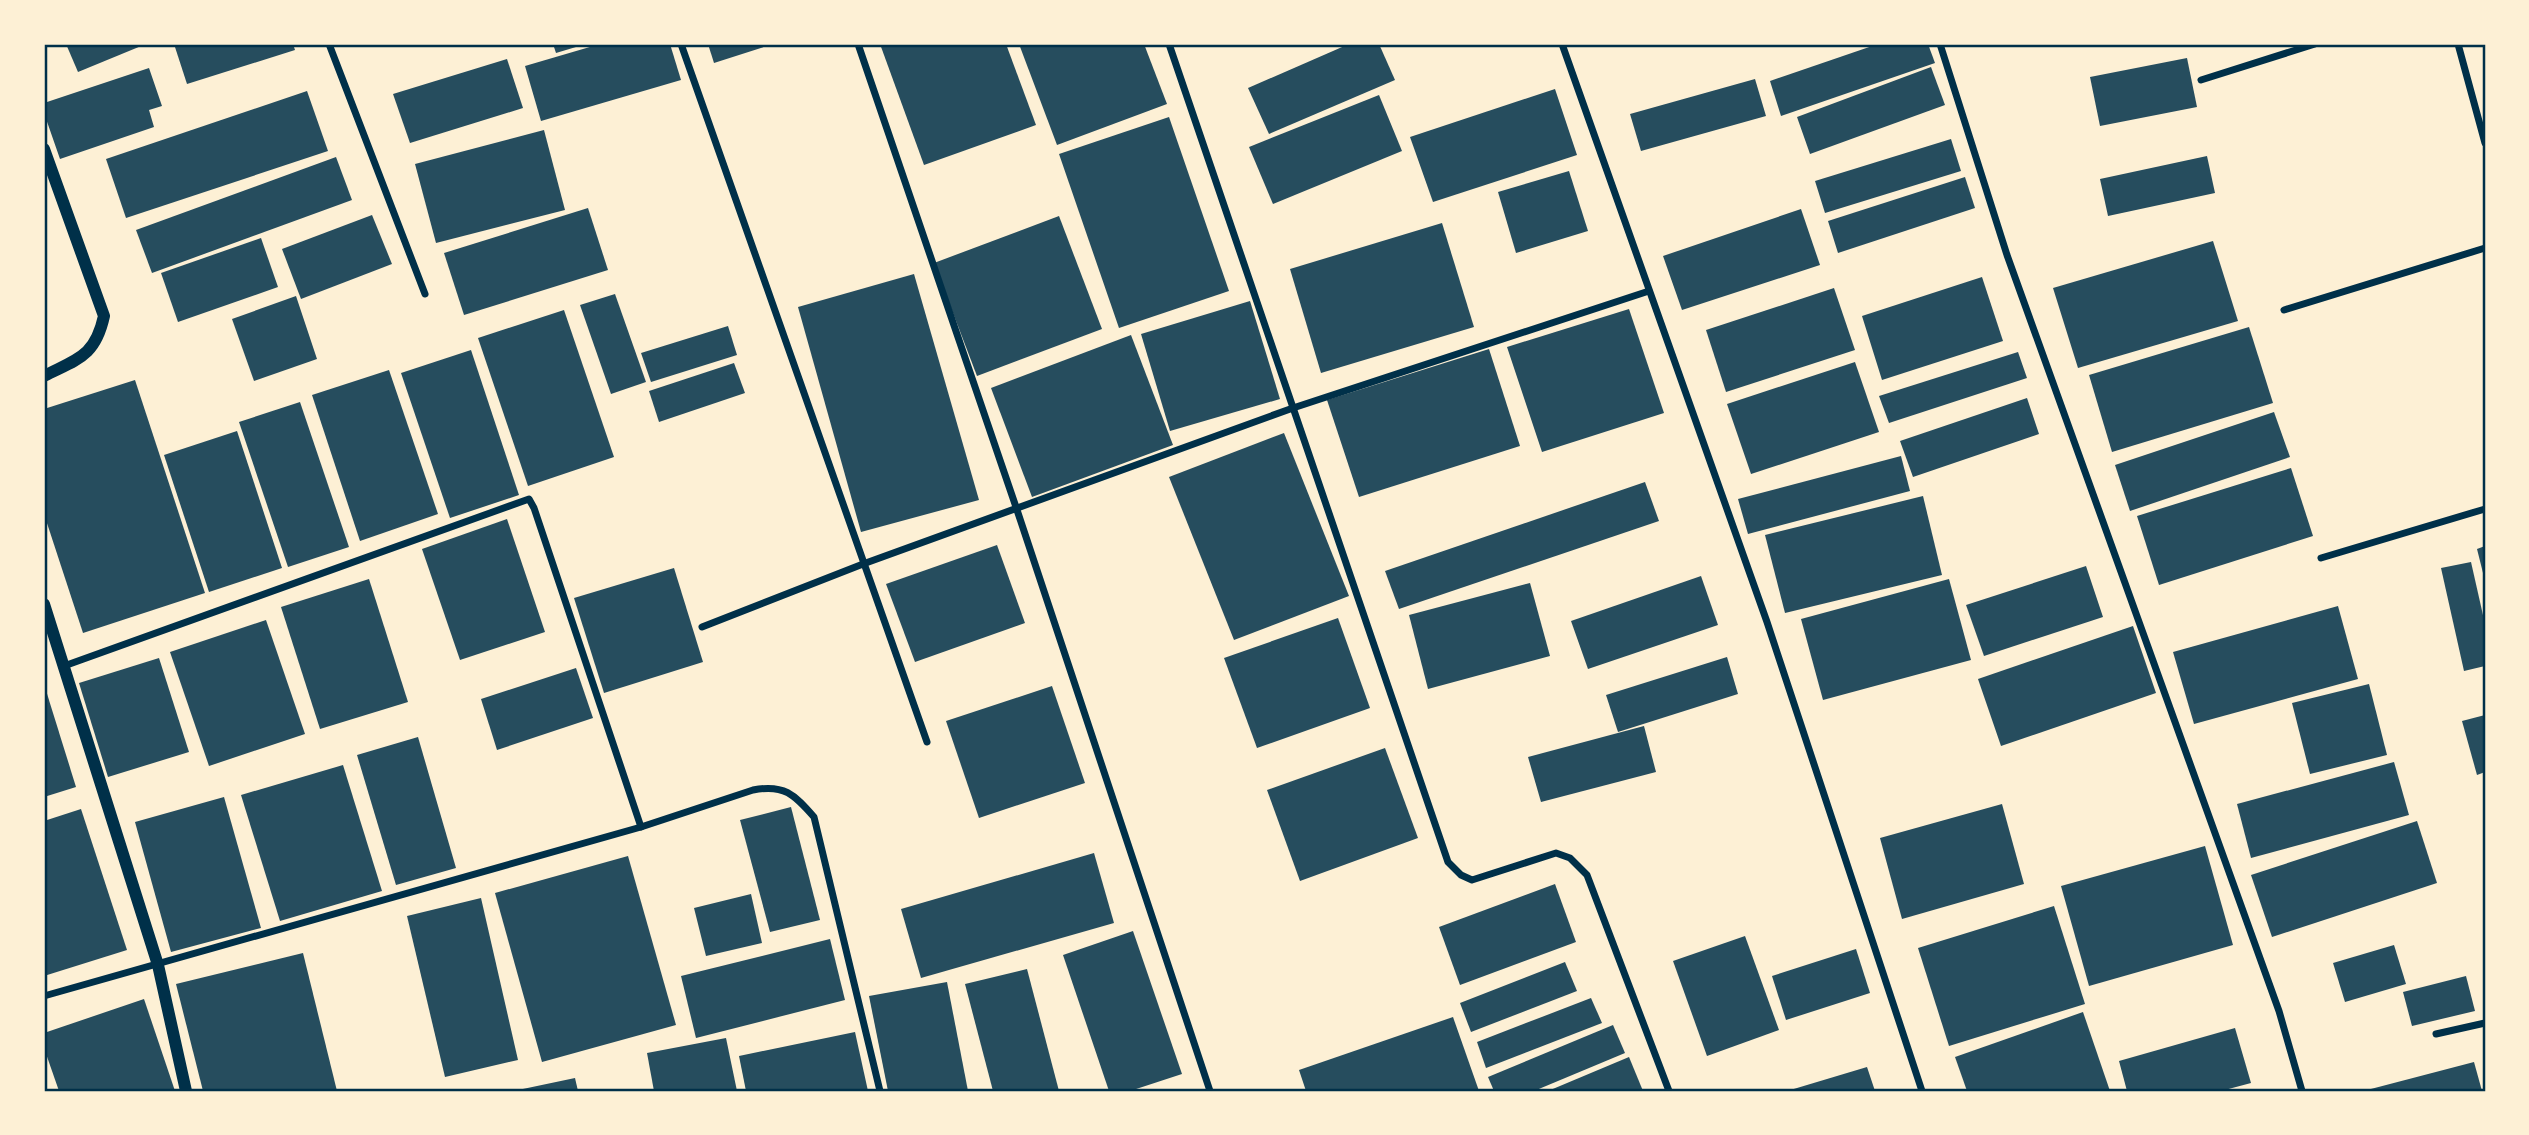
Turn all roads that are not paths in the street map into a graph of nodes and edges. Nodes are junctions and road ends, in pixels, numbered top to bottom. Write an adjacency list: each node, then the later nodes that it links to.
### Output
1 (329, 44): 14 (street)
2 (681, 44): 21 (street)
3 (858, 44): 19 (street)
4 (1169, 44): 17 (street)
5 (1562, 44): 13 (street)
6 (1940, 44): 37 (street)
7 (2315, 44): 9 (street)
8 (2458, 44): 10 (street)
9 (2201, 80)
10 (2485, 143)
11 (44, 149): 16 (street)
12 (2485, 248): 15 (street)
13 (1649, 291): 17 (street); 36 (street)
14 (425, 294)
15 (2284, 310)
16 (44, 376)
17 (1293, 408): 19 (street); 35 (street)
18 (2485, 509): 20 (street)
19 (1017, 510): 21 (street); 34 (street)
20 (2321, 558)
21 (863, 564): 23 (street); 26 (street)
22 (44, 604): 24 (street)
23 (702, 627)
24 (49, 637): 25 (street)
25 (64, 666): 27 (street); 28 (street)
26 (927, 743)
27 (641, 827): 28 (street); 33 (street)
28 (158, 965): 29 (street); 32 (street)
29 (44, 996)
30 (2485, 1023): 31 (street)
31 (2436, 1034)
32 (186, 1091)
33 (880, 1091)
34 (1210, 1091)
35 (1669, 1091)
36 (1922, 1091)
37 (2302, 1091)

